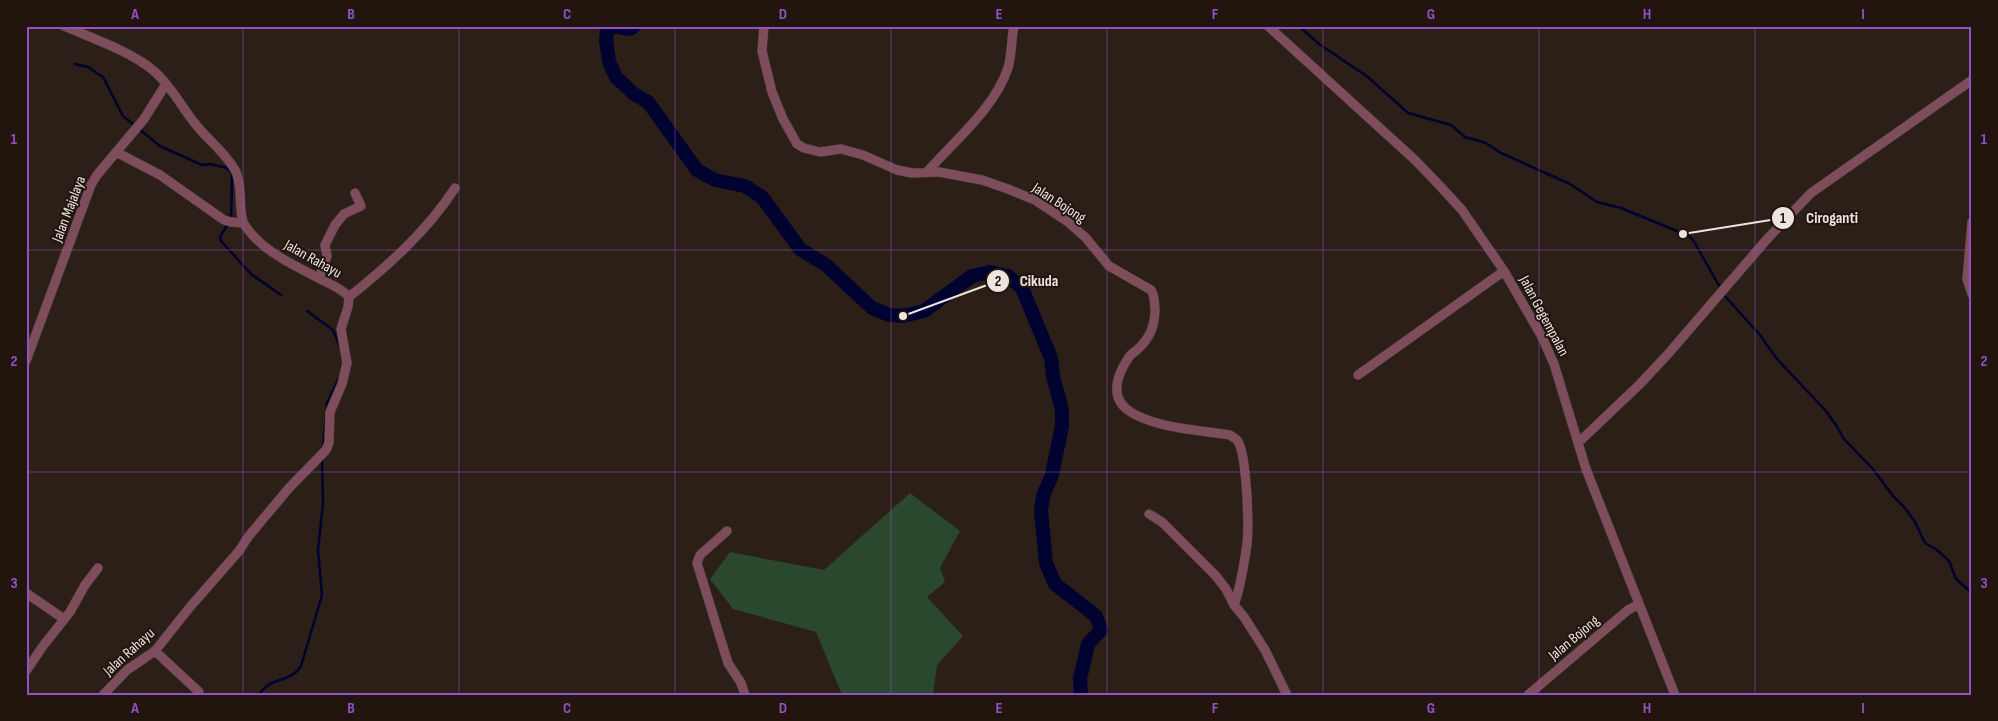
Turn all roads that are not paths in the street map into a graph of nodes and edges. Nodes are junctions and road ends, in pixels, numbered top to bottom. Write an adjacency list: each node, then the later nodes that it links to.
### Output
1 (64, 26): 5 (street)
2 (764, 26): 9 (street, Jalan Bojong)
3 (1014, 26): 9 (street)
4 (1268, 26): 14 (street, Jalan Gegempalan)
5 (86, 30): 7 (street)
6 (1972, 80): 20 (street)
7 (166, 84): 8 (street, Jalan Majalaya); 12 (street)
8 (116, 152): 12 (street); 18 (street, Jalan Majalaya)
9 (927, 172): 26 (street, Jalan Bojong)
10 (455, 188): 17 (street)
11 (355, 193): 15 (street)
12 (243, 222): 15 (street, Jalan Rahayu)
13 (1972, 222): 16 (street)
14 (1504, 271): 19 (street); 20 (street, Jalan Gegempalan)
15 (319, 278): 17 (street, Jalan Rahayu)
16 (1972, 294)
17 (349, 297): 28 (street, Jalan Rahayu)
18 (26, 361)
19 (1358, 375)
20 (1579, 442): 25 (street, Jalan Gegempalan)
21 (1148, 514): 26 (street)
22 (727, 531): 32 (street)
23 (98, 568): 27 (street)
24 (26, 593): 27 (street)
25 (1639, 604): 34 (street, Jalan Bojong); 35 (street, Jalan Gegempalan)
26 (1234, 605): 33 (street)
27 (64, 619): 29 (street)
28 (155, 651): 30 (street); 31 (street, Jalan Rahayu)
29 (26, 671)
30 (199, 692)
31 (103, 695)
32 (745, 695)
33 (1287, 695)
34 (1528, 695)
35 (1675, 695)

